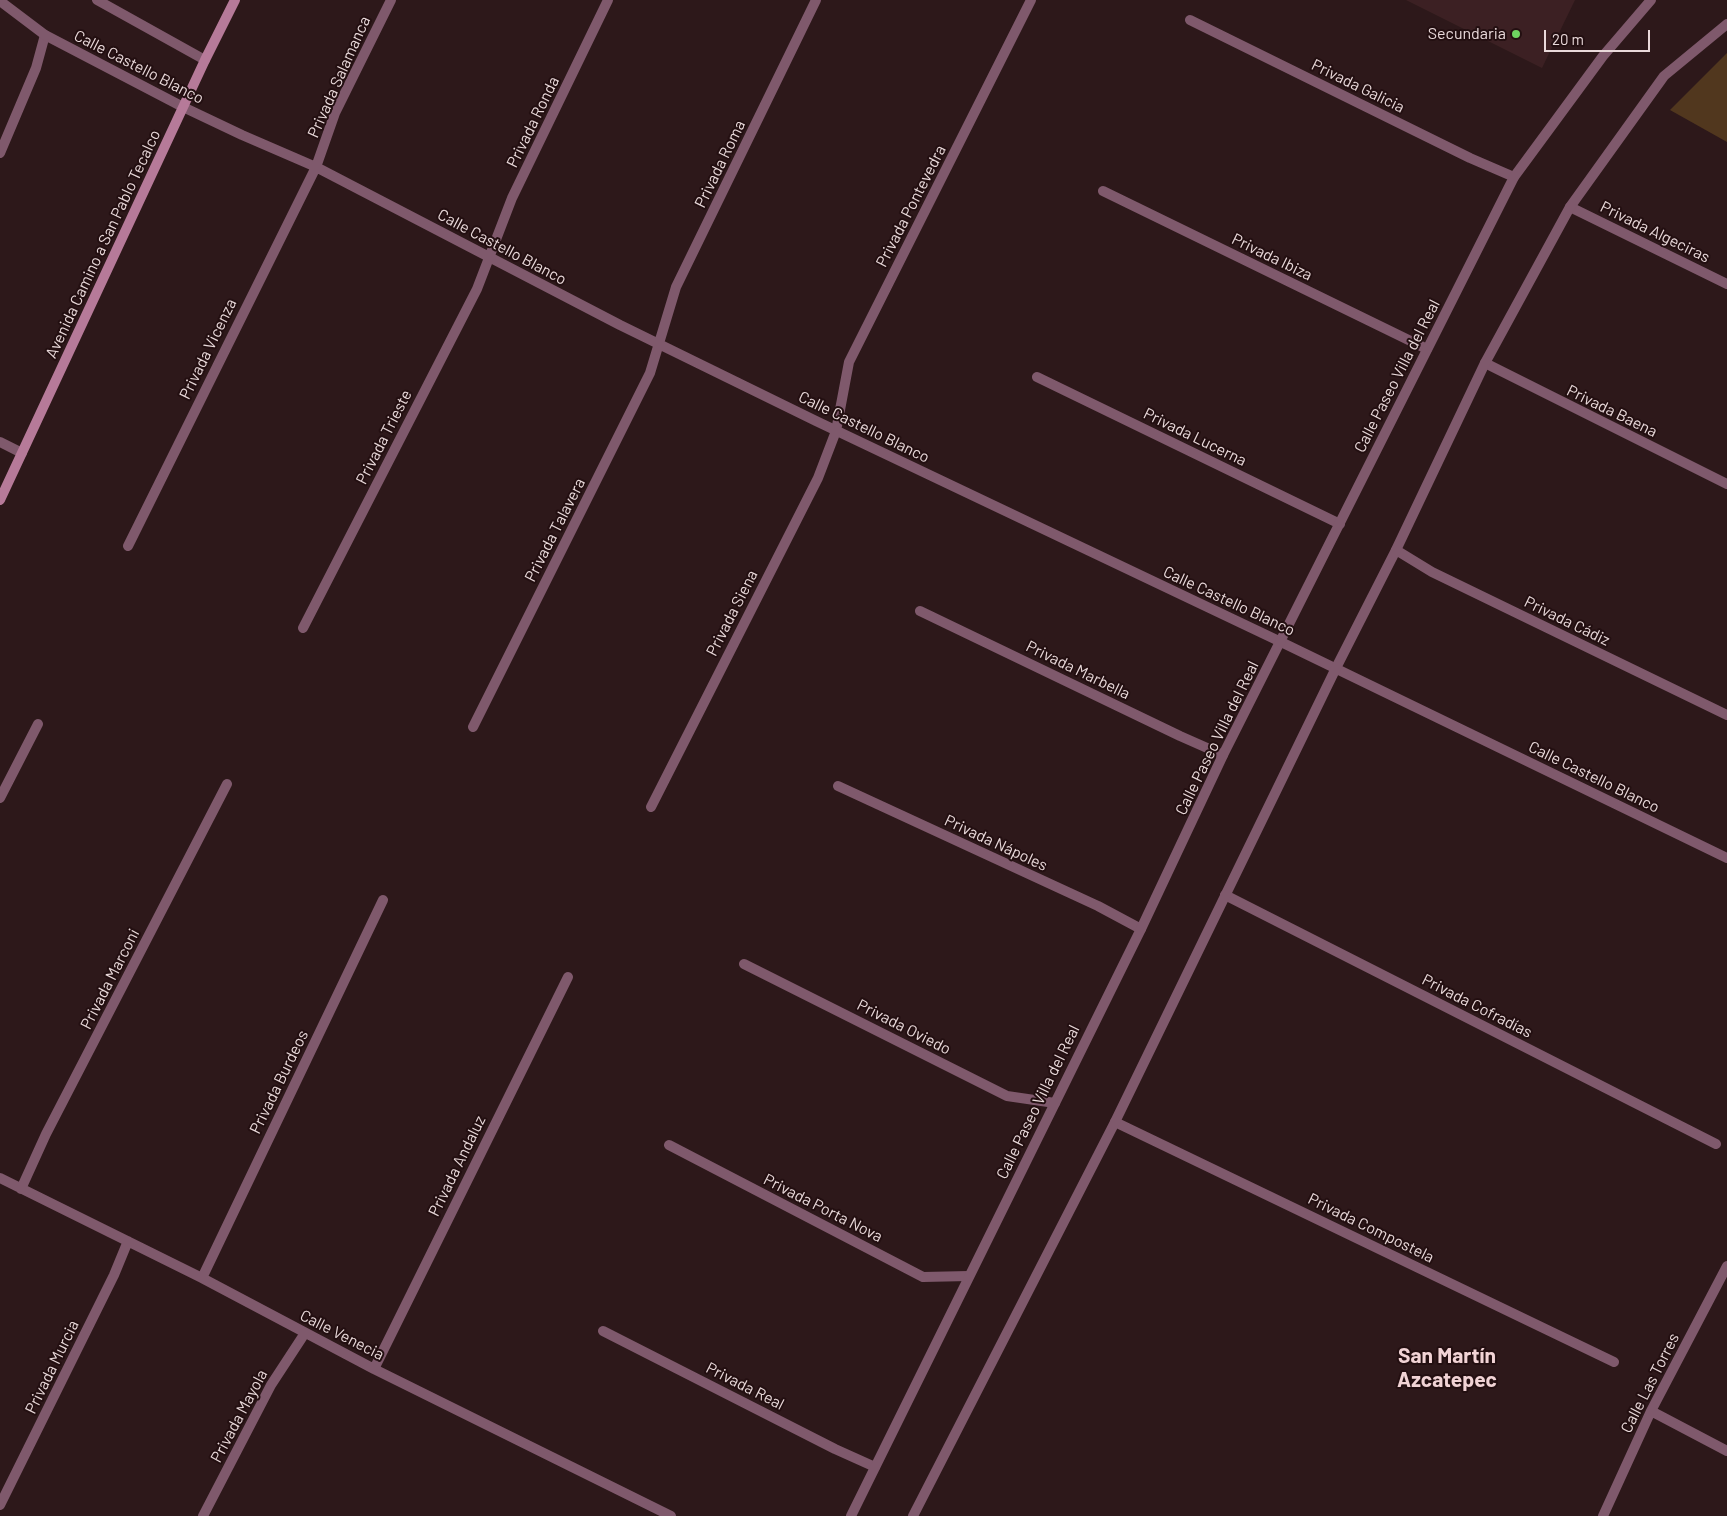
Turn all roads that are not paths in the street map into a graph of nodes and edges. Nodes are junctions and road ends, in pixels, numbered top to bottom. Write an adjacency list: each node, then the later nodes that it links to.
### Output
1 (0, 0): 11 (street, Calle Castello Blanco)
2 (97, 0): 12 (street)
3 (234, 0): 12 (main road, Avenida Camino a San Pablo Tecalco)
4 (391, 0): 15 (street, Privada Salamanca)
5 (608, 0): 19 (street, Privada Ronda)
6 (816, 0): 21 (street, Privada Roma)
7 (1031, 0): 25 (street, Privada Pontevedra)
8 (1651, 0): 16 (street, Calle Paseo Villa del Real)
9 (1190, 20): 16 (street, Privada Galicia)
10 (1727, 24): 18 (street)
11 (45, 35): 13 (street, Calle Castello Blanco); 14 (street)
12 (205, 60): 13 (main road, Avenida Camino a San Pablo Tecalco)
13 (183, 107): 15 (street, Calle Castello Blanco); 27 (main road, Avenida Camino a San Pablo Tecalco)
14 (0, 153)
15 (316, 167): 19 (street, Calle Castello Blanco); 31 (street, Privada Vicenza)
16 (1514, 177): 22 (street, Calle Paseo Villa del Real)
17 (1103, 191): 22 (street, Privada Ibiza)
18 (1570, 207): 20 (street, Privada Algeciras); 23 (street)
19 (489, 258): 21 (street, Calle Castello Blanco); 34 (street, Privada Trieste)
20 (1727, 284)
21 (659, 344): 25 (street, Calle Castello Blanco); 39 (street, Privada Talavera)
22 (1427, 349): 30 (street, Calle Paseo Villa del Real)
23 (1485, 363): 28 (street, Privada Baena); 32 (street)
24 (1037, 377): 30 (street, Privada Lucerna)
25 (836, 431): 35 (street, Calle Castello Blanco); 44 (street, Privada Siena)
26 (0, 442): 27 (street)
27 (22, 453): 29 (main road, Avenida Camino a San Pablo Tecalco)
28 (1727, 484)
29 (0, 500)
30 (1340, 524): 35 (street, Calle Paseo Villa del Real)
31 (128, 546)
32 (1396, 550): 36 (street); 37 (street, Privada Cádiz)
33 (920, 611): 40 (street, Privada Marbella)
34 (303, 628)
35 (1281, 642): 36 (street, Calle Castello Blanco); 40 (street, Calle Paseo Villa del Real)
36 (1336, 668): 45 (street, Calle Castello Blanco); 46 (street)
37 (1727, 715)
38 (38, 724): 43 (street)
39 (473, 727)
40 (1223, 755): 48 (street, Calle Paseo Villa del Real)
41 (227, 784): 56 (street, Privada Marconi)
42 (838, 786): 48 (street, Privada Nápoles)
43 (0, 798)
44 (651, 807)
45 (1727, 858)
46 (1225, 895): 52 (street); 53 (street, Privada Cofradías)
47 (384, 900): 60 (street, Privada Burdeos)
48 (1141, 929): 51 (street, Calle Paseo Villa del Real)
49 (744, 964): 51 (street, Privada Oviedo)
50 (568, 977): 64 (street, Privada Andaluz)
51 (1054, 1103): 59 (street, Calle Paseo Villa del Real)
52 (1115, 1122): 63 (street, Privada Compostela); 72 (street)
53 (1716, 1144)
54 (669, 1145): 59 (street, Privada Porta Nova)
55 (0, 1178): 56 (street, Calle Venecia)
56 (21, 1189): 57 (street, Calle Venecia)
57 (128, 1242): 60 (street, Calle Venecia); 68 (street, Privada Murcia)
58 (1727, 1266): 65 (street, Calle Las Torres)
59 (969, 1276): 67 (street, Calle Paseo Villa del Real)
60 (202, 1278): 62 (street, Calle Venecia)
61 (603, 1331): 67 (street, Privada Real)
62 (305, 1333): 64 (street, Calle Venecia); 69 (street, Privada Mayola)
63 (1614, 1362)
64 (374, 1369): 70 (street, Calle Venecia)
65 (1651, 1411): 66 (street); 73 (street, Calle Las Torres)
66 (1727, 1451)
67 (875, 1467): 71 (street, Calle Paseo Villa del Real)
68 (0, 1505)
69 (203, 1516)
70 (671, 1516)
71 (851, 1516)
72 (913, 1516)
73 (1603, 1516)

